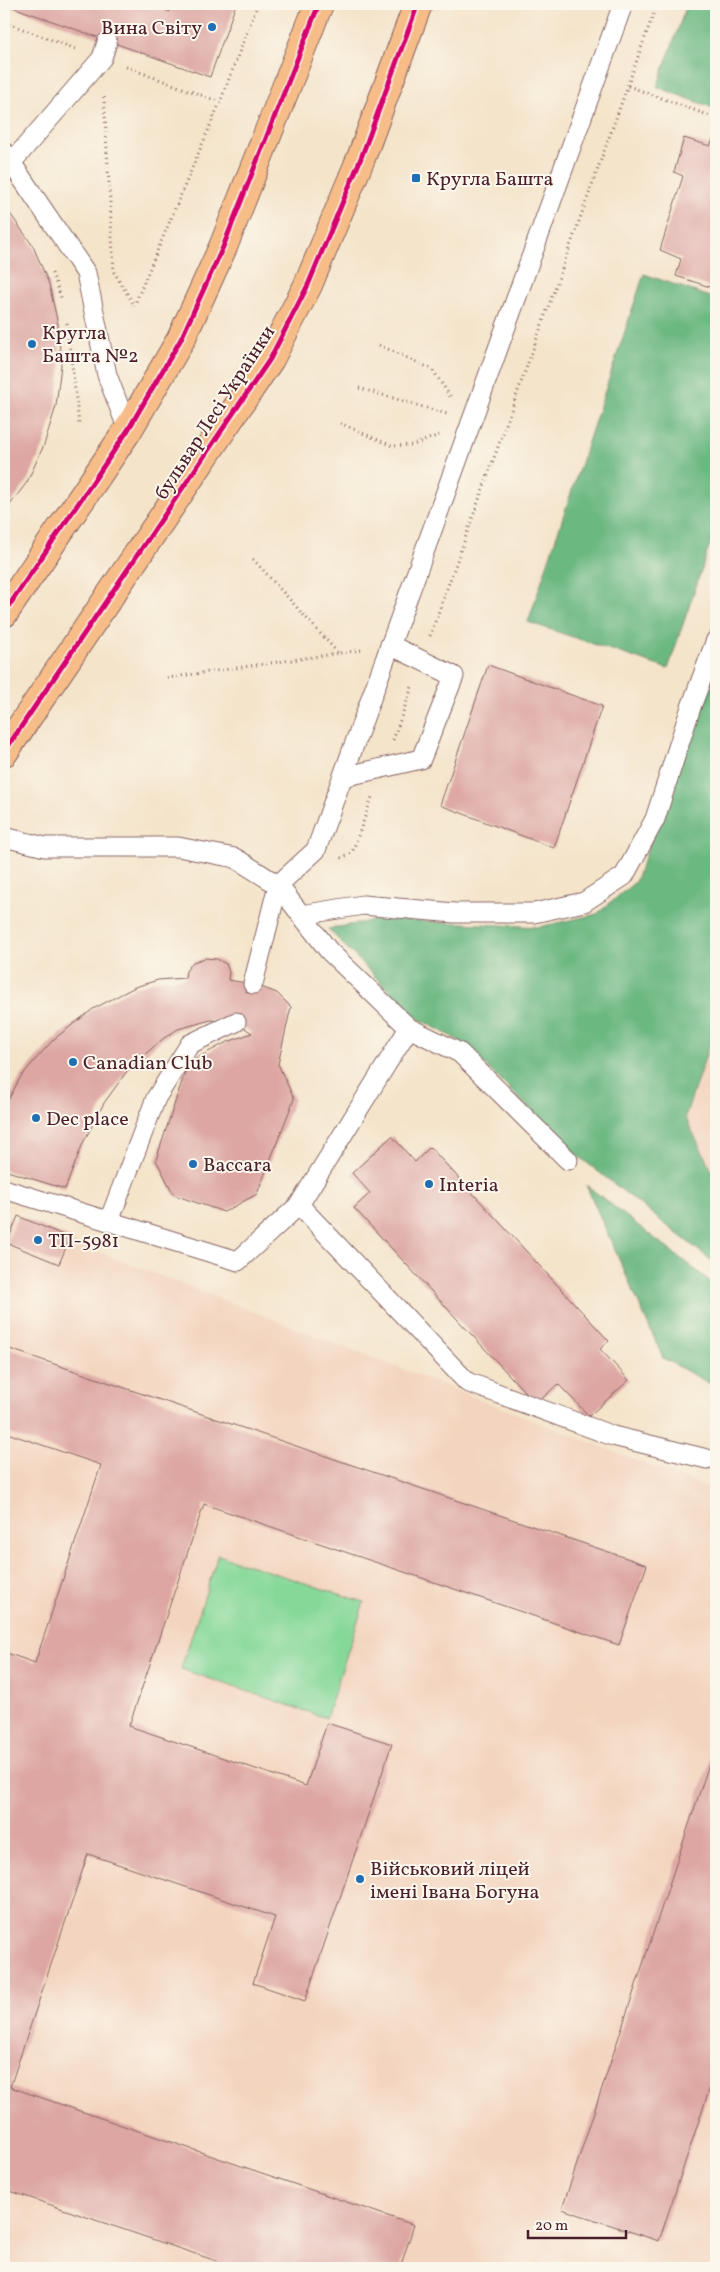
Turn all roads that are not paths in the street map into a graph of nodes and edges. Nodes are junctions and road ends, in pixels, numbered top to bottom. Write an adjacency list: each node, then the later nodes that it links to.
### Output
1 (319, 4): 6 (main road)
2 (418, 4): 10 (main road, бульвар Лесі Українки)
3 (623, 4): 9 (lane)
4 (105, 50): 5 (lane)
5 (8, 157): 6 (lane)
6 (128, 430): 7 (main road)
7 (4, 613)
8 (716, 640): 14 (lane)
9 (390, 645): 11 (lane); 11 (lane)
10 (4, 752)
11 (343, 777): 13 (lane)
12 (4, 837): 13 (lane)
13 (278, 885): 14 (lane); 15 (lane)
14 (301, 915): 17 (lane)
15 (253, 984)
16 (236, 1022): 21 (lane)
17 (409, 1028): 18 (lane); 20 (lane)
18 (568, 1160)
19 (4, 1189): 21 (lane)
20 (299, 1205): 21 (lane); 22 (lane)
21 (109, 1221)
22 (707, 1459)

